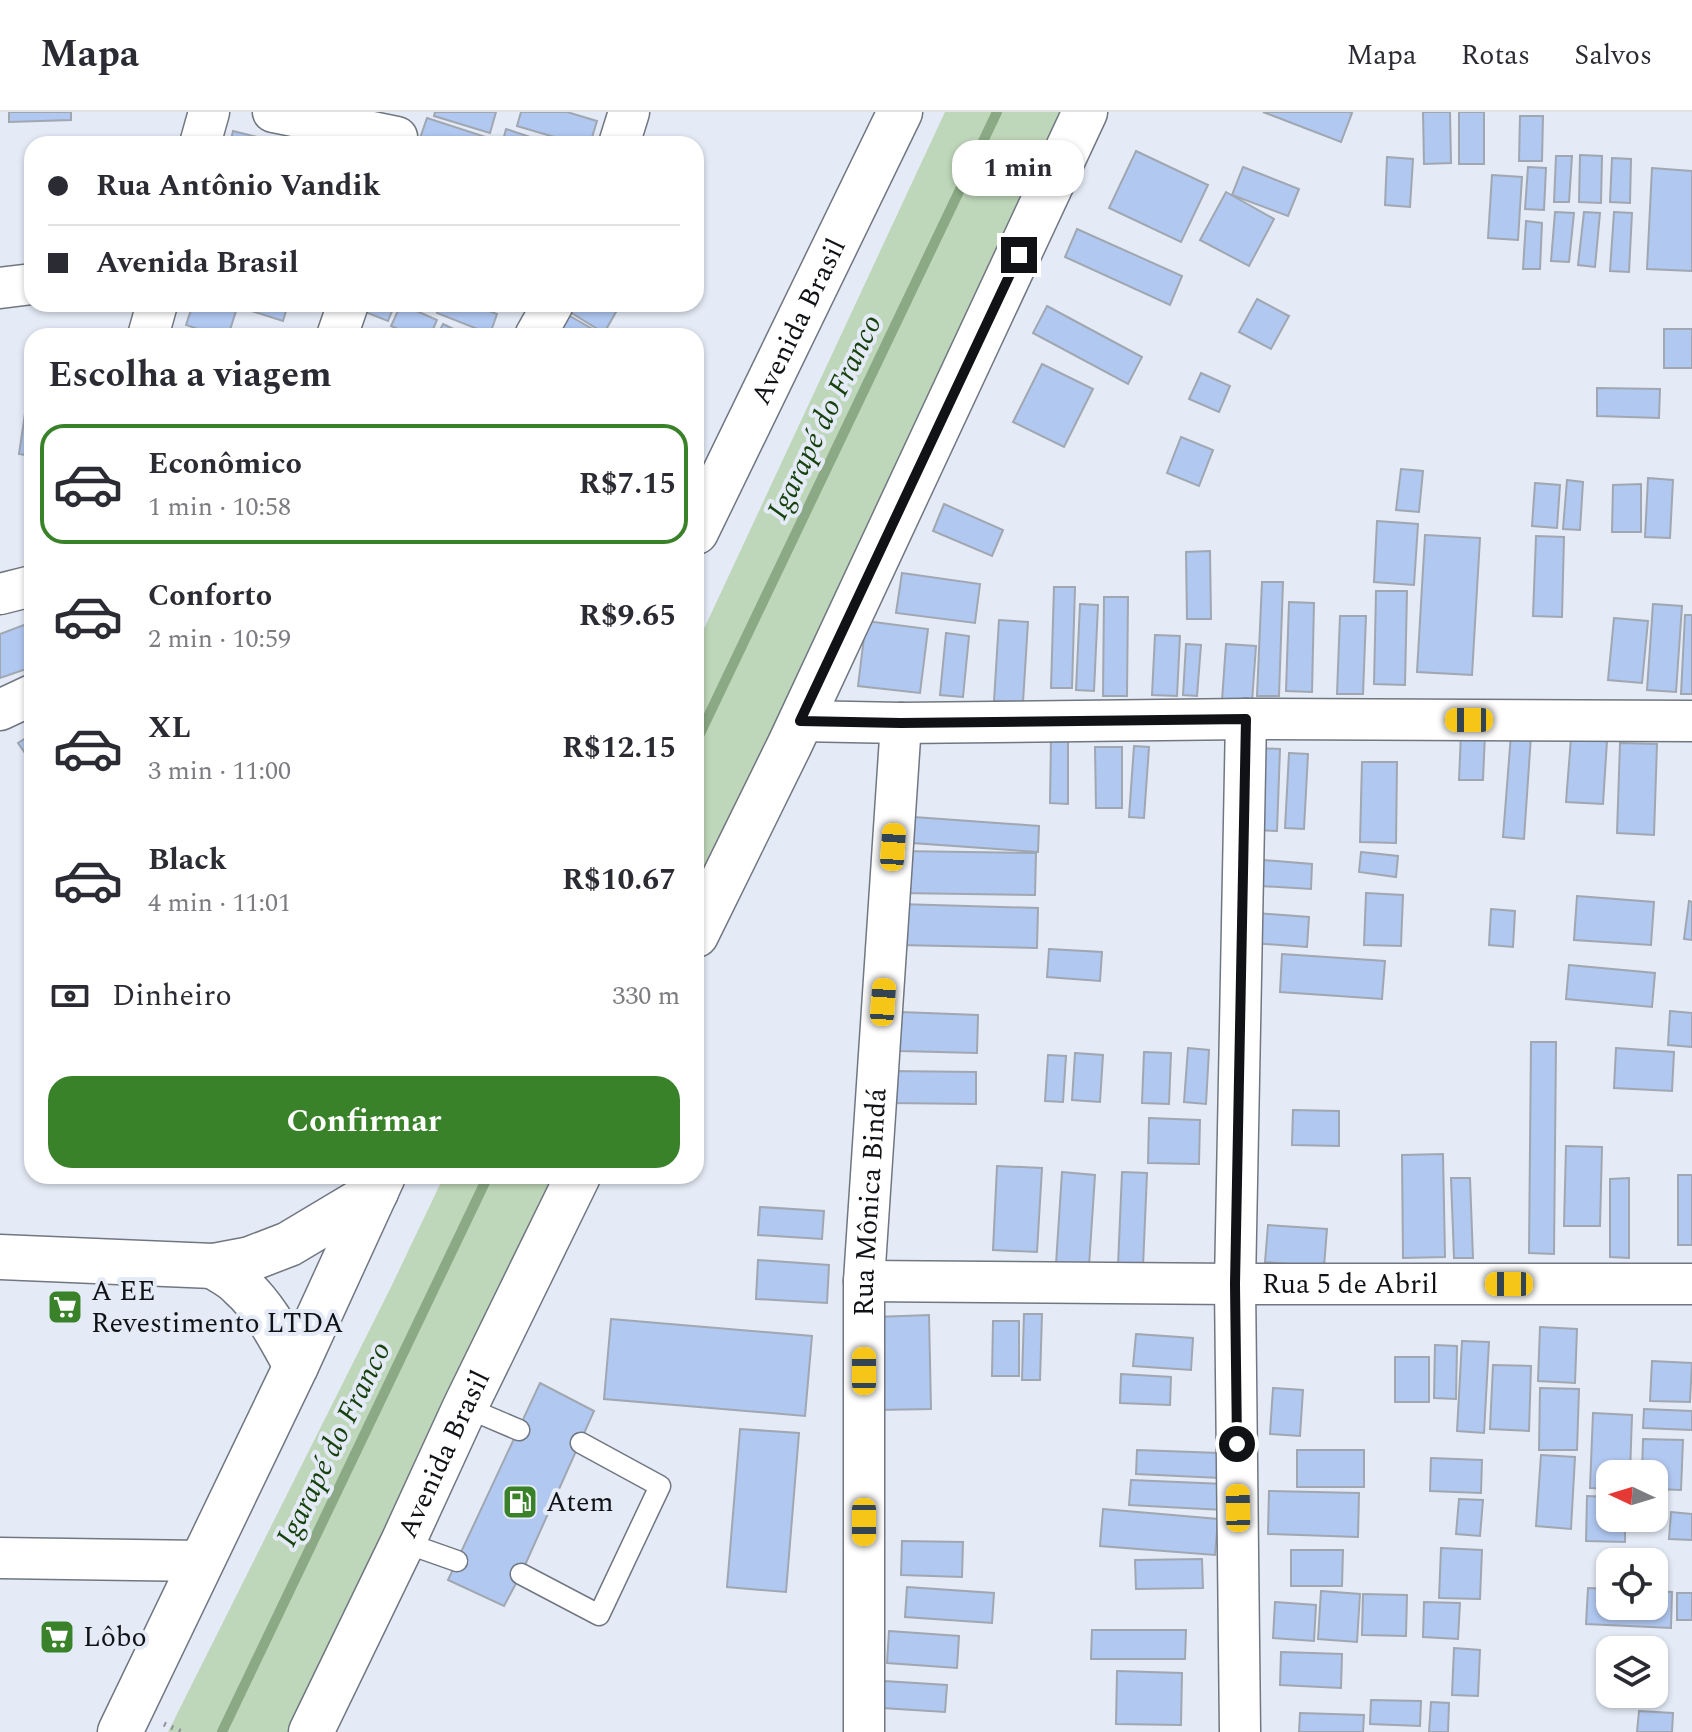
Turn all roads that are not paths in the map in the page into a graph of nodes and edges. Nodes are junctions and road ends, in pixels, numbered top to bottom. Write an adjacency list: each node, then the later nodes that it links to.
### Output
1 (209, 112): 7 (street)
2 (273, 112): 6 (street)
3 (629, 112): 8 (street)
4 (900, 112): 11 (main road, Avenida Brasil)
5 (1085, 112): 17 (main road)
6 (398, 131)
7 (202, 136)
8 (622, 136)
9 (24, 285): 10 (street)
10 (0, 288)
11 (704, 516)
12 (24, 588): 13 (street)
13 (0, 594)
14 (24, 699): 15 (street)
15 (0, 710)
16 (1246, 719): 18 (street); 19 (street); 26 (street)
17 (800, 721): 19 (street); 20 (main road)
18 (1692, 721)
19 (901, 723): 25 (street, Rua Mônica Bindá)
20 (704, 919)
21 (380, 1184): 24 (main road); 28 (main road)
22 (574, 1184): 29 (main road, Avenida Brasil)
23 (0, 1257): 24 (main road)
24 (213, 1266): 28 (main road)
25 (864, 1281): 26 (street, Rua 5 de Abril); 39 (street, Rua Mônica Bindá)
26 (1235, 1284): 27 (street, Rua 5 de Abril); 40 (street)
27 (1692, 1284)
28 (296, 1366): 34 (main road)
29 (465, 1407): 30 (lane); 32 (main road, Avenida Brasil)
30 (519, 1430)
31 (581, 1443): 36 (lane)
32 (403, 1542): 35 (lane); 38 (main road, Avenida Brasil)
33 (0, 1558): 34 (street)
34 (202, 1561): 37 (main road)
35 (457, 1561)
36 (521, 1574)
37 (140, 1726)
38 (311, 1732)
39 (864, 1732)
40 (1240, 1732)

